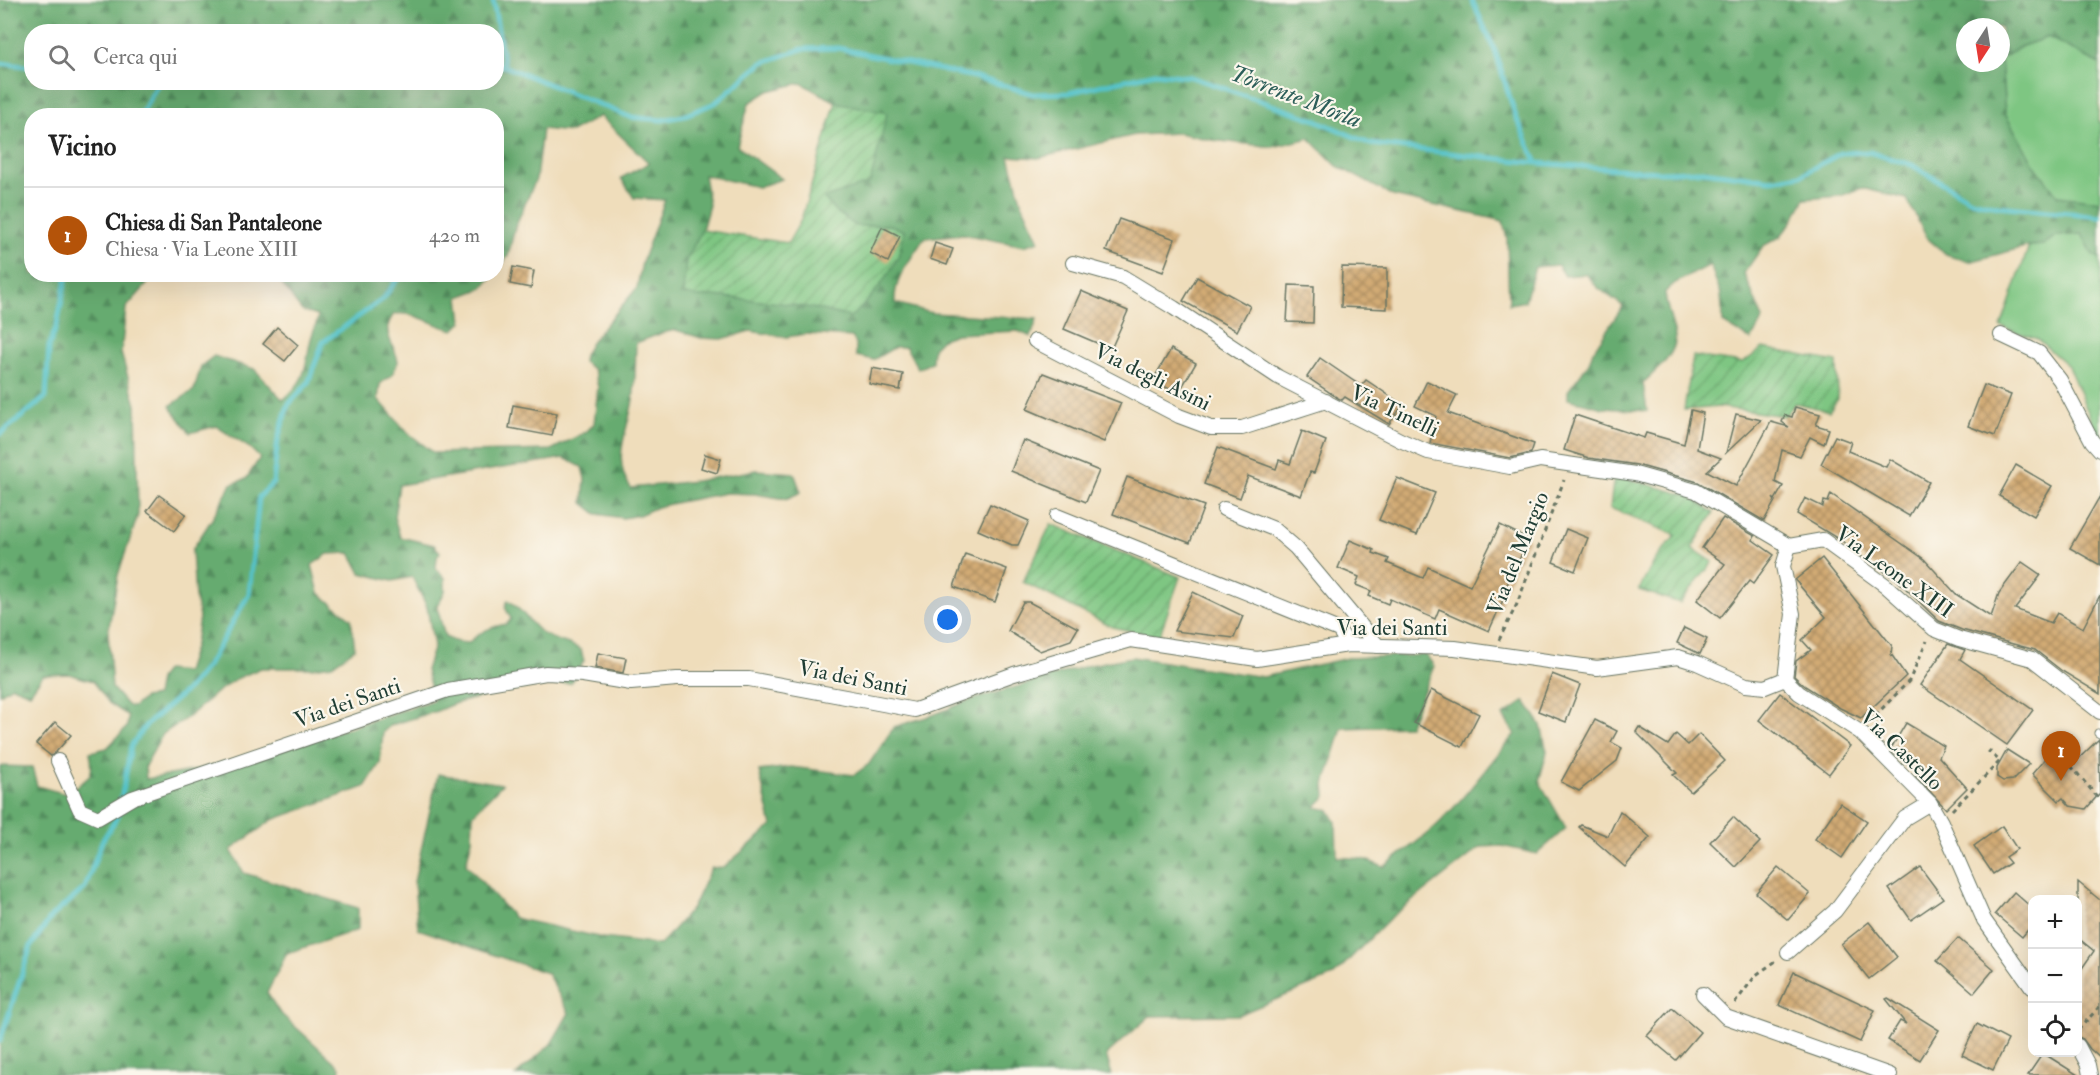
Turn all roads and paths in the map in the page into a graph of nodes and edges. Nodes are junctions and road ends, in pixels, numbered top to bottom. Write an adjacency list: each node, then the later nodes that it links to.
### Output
1 (1073, 263): 4 (street, Via Tinelli)
2 (2001, 335): 5 (street)
3 (1035, 341): 4 (street, Via degli Asini)
4 (1326, 401): 6 (street, Via Tinelli)
5 (2100, 450)
6 (1570, 464): 9 (street, Via Tinelli); 13 (path, Via del Margio)
7 (1224, 509): 12 (street)
8 (1057, 516): 11 (street)
9 (1789, 546): 10 (street, Via Leone XIII); 14 (street)
10 (1934, 629): 15 (street, Via Leone XIII); 16 (path)
11 (1348, 645): 12 (street, Via dei Santi); 18 (street, Via dei Santi)
12 (1378, 646): 13 (street, Via dei Santi)
13 (1492, 653): 14 (street, Via dei Santi)
14 (1785, 680): 16 (street, Via Castello)
15 (2100, 712)
16 (1860, 732): 21 (street, Via Castello)
17 (1991, 750): 22 (path)
18 (58, 761)
19 (2071, 766): 20 (path)
20 (2100, 800)
21 (1930, 803): 22 (street, Via Castello); 23 (street)
22 (1941, 822): 24 (street, Via Castello)
23 (1788, 952): 27 (path)
24 (2028, 981)
25 (1703, 993): 27 (street)
26 (2100, 1006): 28 (path)
27 (1726, 1017): 30 (street)
28 (2082, 1026)
29 (2082, 1054): 31 (street)
30 (1890, 1075)
31 (2090, 1075)

